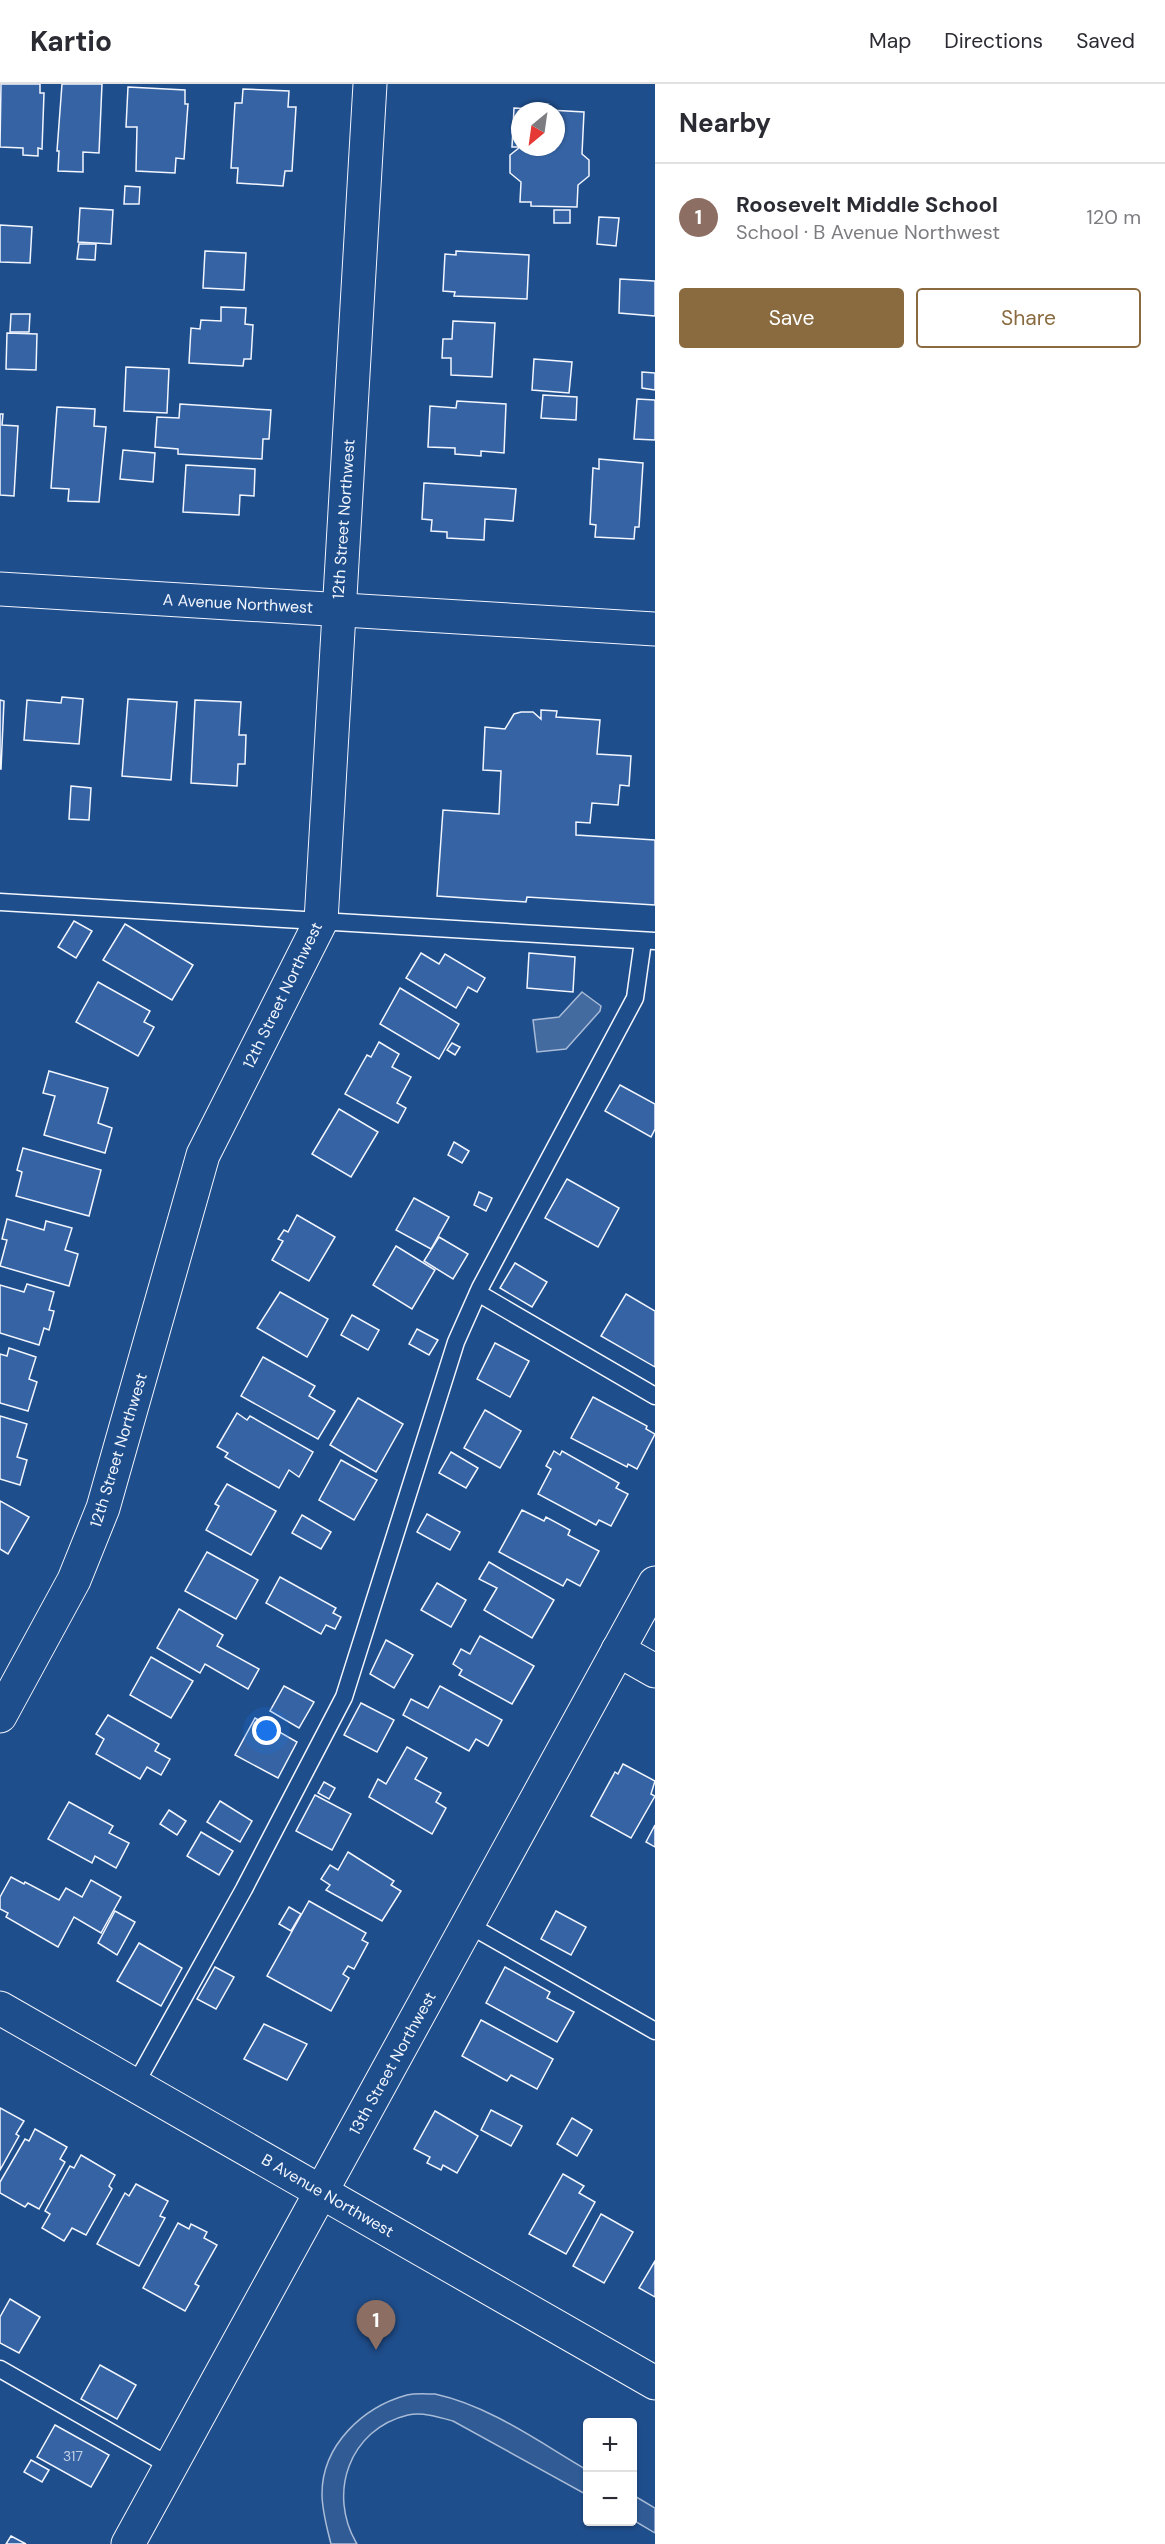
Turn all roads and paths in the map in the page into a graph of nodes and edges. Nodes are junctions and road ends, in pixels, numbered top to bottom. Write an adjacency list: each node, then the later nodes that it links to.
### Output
1 (370, 84): 3 (street, 12th Street Northwest)
2 (0, 589): 3 (street, A Avenue Northwest)
3 (337, 609): 4 (street, A Avenue Northwest); 6 (street, 12th Street Northwest)
4 (655, 629)
5 (0, 902): 6 (lane)
6 (321, 921): 7 (lane); 13 (street, 12th Street Northwest)
7 (649, 941): 8 (lane)
8 (478, 1293): 9 (lane); 17 (lane)
9 (655, 1396)
10 (655, 1582): 11 (street, 13th Street Northwest)
11 (618, 1650): 12 (street); 14 (street, 13th Street Northwest)
12 (655, 1671)
13 (0, 1716)
14 (469, 1925): 16 (lane); 18 (street, 13th Street Northwest)
15 (0, 2008): 17 (street, B Avenue Northwest)
16 (655, 2031)
17 (135, 2085): 18 (street, B Avenue Northwest)
18 (321, 2192): 20 (street, B Avenue Northwest); 21 (street, 13th Street Northwest)
19 (0, 2369): 21 (lane)
20 (655, 2383)
21 (170, 2466): 22 (street, 13th Street Northwest)
22 (132, 2543)

